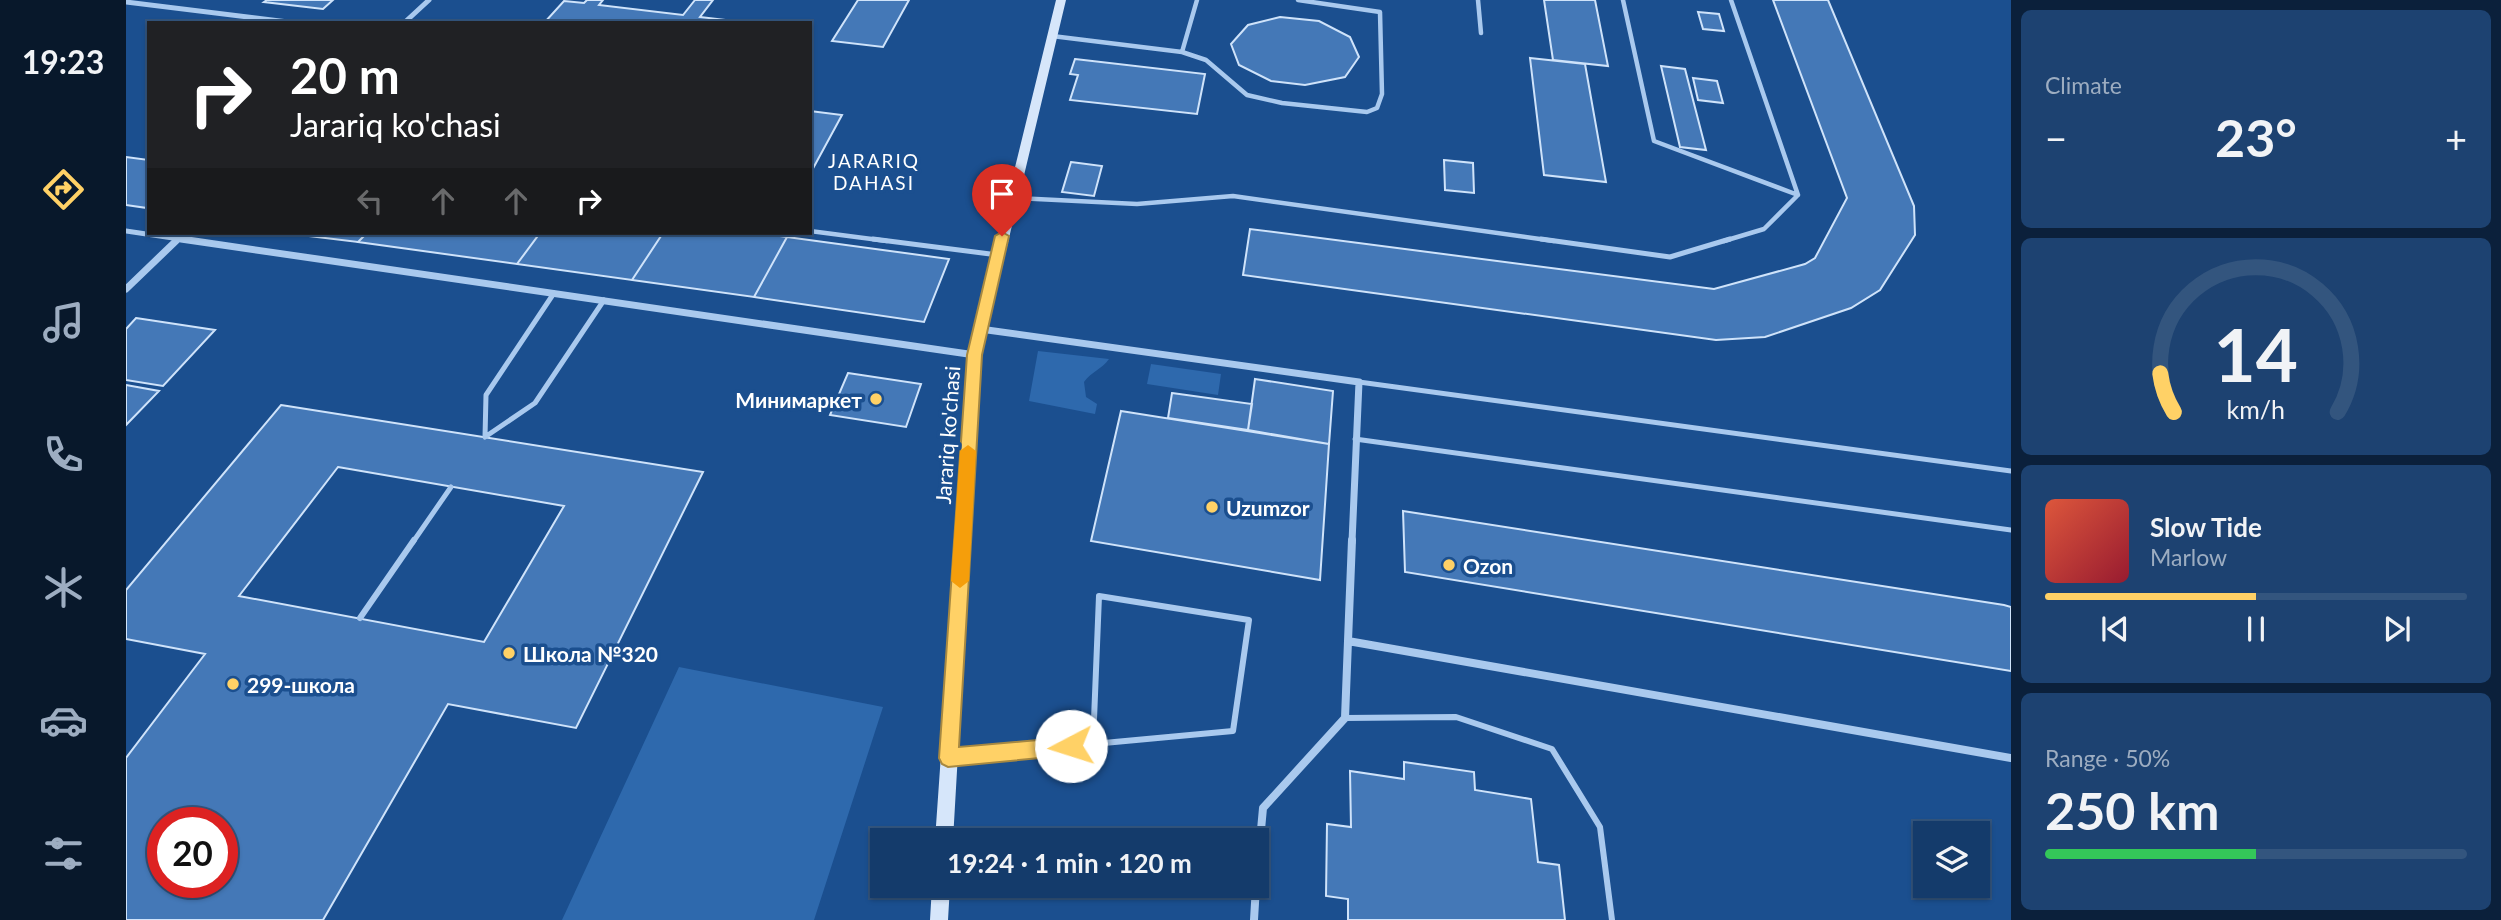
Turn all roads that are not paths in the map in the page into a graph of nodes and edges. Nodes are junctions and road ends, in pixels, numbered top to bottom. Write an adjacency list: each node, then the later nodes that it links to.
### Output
1 (429, 0): 10 (street)
2 (1061, 0): 12 (street, Jarariq ko'chasi)
3 (1197, 0): 13 (lane)
4 (1298, 0): 13 (lane)
5 (1478, 0): 11 (lane)
6 (1623, 0): 14 (lane)
7 (1731, 0): 14 (lane)
8 (126, 2): 9 (street)
9 (280, 21)
10 (406, 21)
11 (1481, 33)
12 (1052, 36): 13 (lane); 15 (street, Jarariq ko'chasi)
13 (1182, 52)
14 (1798, 195): 15 (lane)
15 (1011, 198): 22 (street, Jarariq ko'chasi)
16 (126, 231): 18 (street)
17 (812, 231): 22 (lane)
18 (147, 234)
19 (152, 235): 21 (street)
20 (182, 235): 21 (street)
21 (178, 239): 23 (street); 24 (street)
22 (998, 255): 26 (street, Jarariq ko'chasi)
23 (126, 289)
24 (554, 293): 25 (street); 25 (lane)
25 (604, 300): 27 (street)
26 (981, 329): 27 (street, Jarariq ko'chasi); 28 (street)
27 (975, 355): 37 (street, Jarariq ko'chasi)
28 (1359, 382): 29 (street); 30 (lane)
29 (1355, 439): 32 (lane); 34 (street)
30 (2011, 471)
31 (451, 487): 33 (lane)
32 (2011, 530)
33 (360, 618)
34 (1348, 641): 35 (street); 38 (street)
35 (1345, 718): 40 (street); 45 (lane)
36 (1093, 744): 36 (lane); 37 (lane)
37 (948, 758): 39 (street, Jarariq ko'chasi)
38 (2011, 758)
39 (945, 828)
40 (1261, 828)
41 (941, 898): 43 (street)
42 (1255, 898): 44 (street)
43 (939, 920)
44 (1254, 920)
45 (1612, 920)

